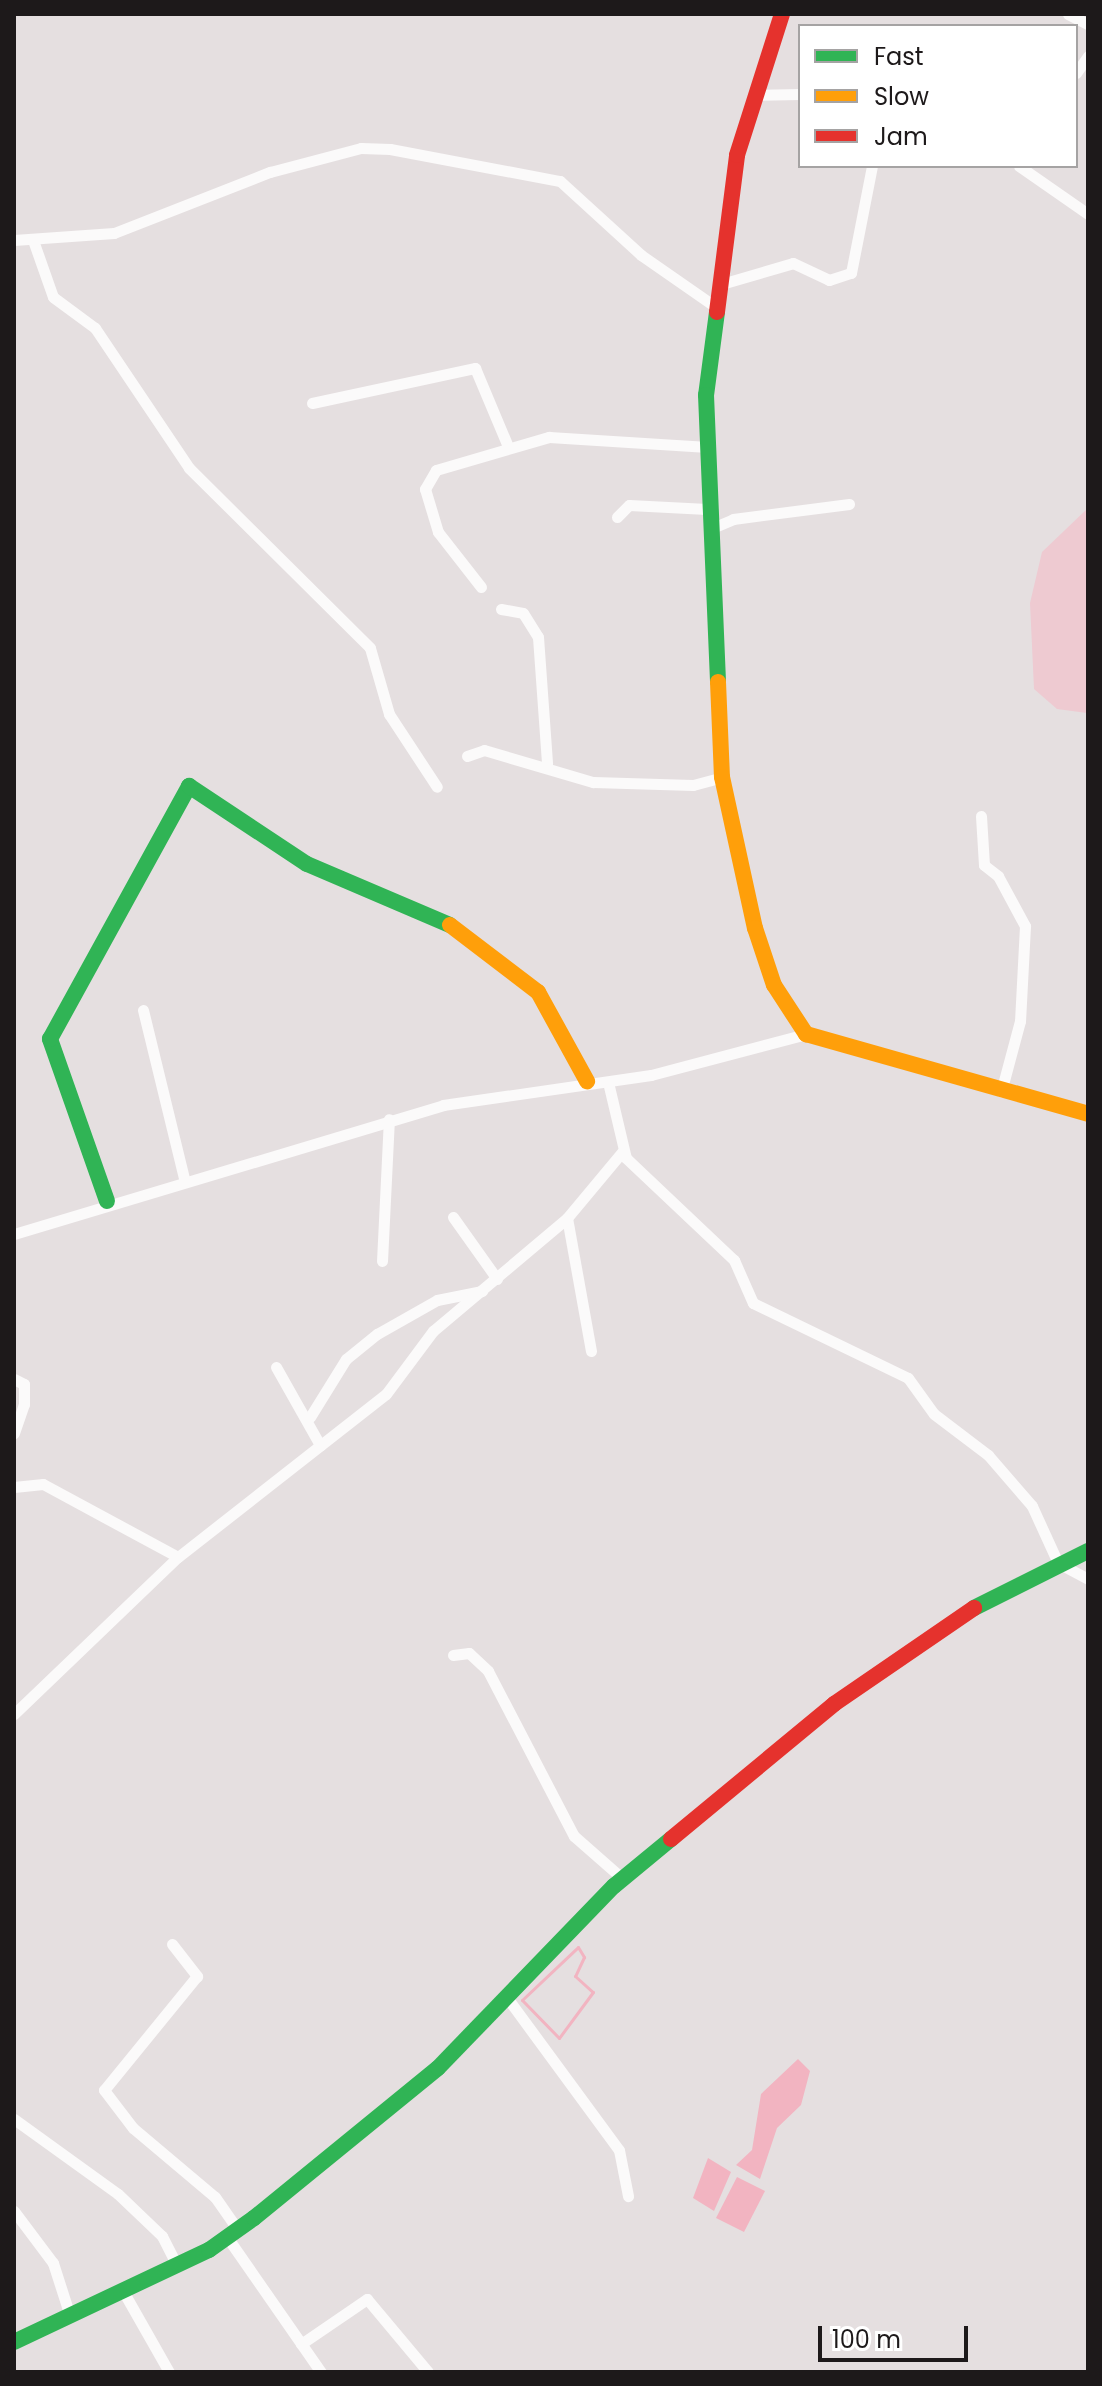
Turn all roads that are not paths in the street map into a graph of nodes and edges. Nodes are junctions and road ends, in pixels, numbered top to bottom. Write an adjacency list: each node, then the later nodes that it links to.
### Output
1 (782, 14): 5 (main road)
2 (1068, 14): 3 (street)
3 (1088, 24)
4 (798, 94): 5 (street)
5 (754, 95): 11 (main road)
6 (872, 168): 11 (street)
7 (1022, 168): 8 (street)
8 (1088, 214)
9 (14, 240): 10 (street)
10 (34, 243): 12 (street); 25 (street)
11 (716, 286): 12 (main road)
12 (713, 305): 15 (main road)
13 (312, 403): 14 (street)
14 (507, 444): 15 (street); 20 (street)
15 (708, 447): 17 (main road)
16 (849, 504): 19 (street)
17 (707, 509): 18 (street); 19 (main road)
18 (617, 517)
19 (710, 529): 24 (main road)
20 (481, 587)
21 (501, 609): 23 (street)
22 (467, 756): 23 (street)
23 (547, 764): 24 (street)
24 (722, 777): 28 (main road)
25 (437, 787)
26 (981, 816): 31 (street)
27 (143, 1010): 35 (street)
28 (806, 1034): 30 (street); 31 (main road)
29 (587, 1081): 30 (street); 33 (street); 36 (main road)
30 (608, 1082): 34 (street)
31 (1001, 1092): 32 (main road)
32 (1088, 1114)
33 (389, 1119): 35 (street); 40 (street)
34 (622, 1152): 38 (street); 52 (street)
35 (185, 1182): 36 (street)
36 (107, 1201): 39 (street)
37 (453, 1217): 41 (street)
38 (567, 1218): 41 (street); 43 (street)
39 (14, 1234)
40 (382, 1261)
41 (497, 1279): 42 (street)
42 (482, 1291): 46 (street); 48 (street)
43 (591, 1351)
44 (276, 1367): 46 (street)
45 (14, 1379): 47 (street)
46 (310, 1417): 48 (street)
47 (14, 1433)
48 (320, 1445): 51 (street)
49 (14, 1487): 51 (street)
50 (1088, 1551): 52 (main road)
51 (178, 1557): 55 (street)
52 (1058, 1563): 53 (street); 56 (main road)
53 (1088, 1579)
54 (453, 1655): 56 (street)
55 (14, 1714)
56 (623, 1879): 58 (main road)
57 (172, 1944): 62 (street)
58 (508, 1999): 60 (street); 62 (main road)
59 (14, 2119): 63 (street)
60 (628, 2196)
61 (14, 2211): 65 (street)
62 (232, 2234): 63 (main road); 67 (street)
63 (177, 2265): 64 (main road)
64 (123, 2291): 65 (main road); 68 (street)
65 (70, 2316): 66 (main road)
66 (14, 2342)
67 (301, 2344): 69 (street); 70 (street)
68 (169, 2372)
69 (321, 2372)
70 (428, 2372)

